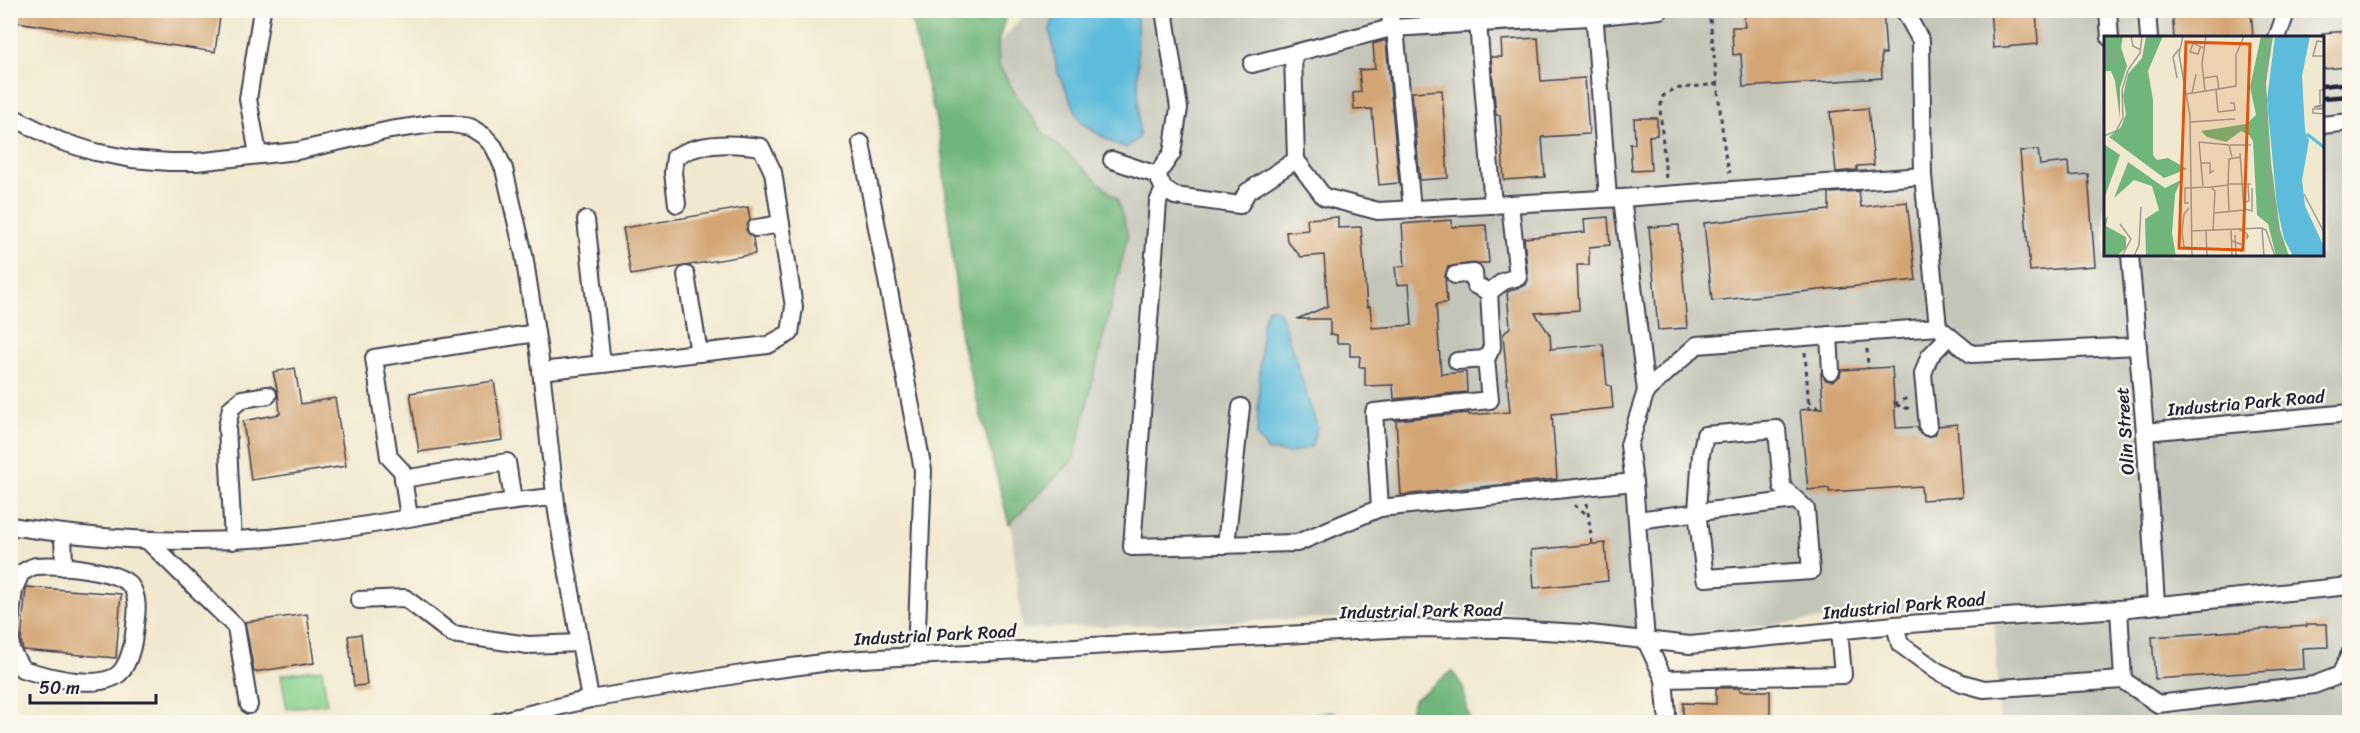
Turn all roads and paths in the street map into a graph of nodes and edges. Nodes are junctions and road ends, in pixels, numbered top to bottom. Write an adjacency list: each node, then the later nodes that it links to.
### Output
1 (262, 10): 24 (street)
2 (1164, 10): 28 (street)
3 (1390, 10): 13 (street)
4 (1660, 10): 10 (street)
5 (1709, 10): 19 (path)
6 (1904, 10): 27 (street)
7 (2108, 10): 14 (street)
8 (2147, 10): 15 (street)
9 (2287, 10): 16 (street)
10 (1594, 14): 11 (street); 31 (street)
11 (1499, 16): 12 (street)
12 (1478, 23): 13 (street); 34 (street)
13 (1393, 28): 17 (street); 35 (street)
14 (2110, 36)
15 (2149, 36)
16 (2278, 36)
17 (1293, 54): 18 (street); 26 (street)
18 (1252, 64)
19 (1717, 84): 29 (path); 30 (path)
20 (10, 116): 24 (street)
21 (2349, 122): 22 (street)
22 (2324, 125)
23 (861, 143): 93 (street)
24 (258, 154): 44 (street)
25 (1112, 160): 28 (street)
26 (1296, 160): 28 (street); 35 (street)
27 (1923, 176): 29 (street); 43 (street)
28 (1161, 182): 80 (street)
29 (1734, 190): 30 (street)
30 (1668, 194): 31 (street)
31 (1615, 198): 33 (street); 56 (street)
32 (677, 204): 37 (street)
33 (1510, 204): 34 (street); 42 (street)
34 (1493, 205): 35 (street)
35 (1412, 210)
36 (586, 220): 52 (street)
37 (781, 224): 38 (street); 49 (street)
38 (756, 228)
39 (2130, 256): 47 (street, Olin Street)
40 (686, 275): 49 (street)
41 (1455, 275): 42 (street)
42 (1489, 292): 50 (street)
43 (1944, 332): 45 (street); 47 (street); 63 (street)
44 (536, 333): 54 (street); 65 (street)
45 (1829, 335): 55 (street); 56 (street)
46 (1866, 342): 53 (path)
47 (2138, 346): 64 (street, Olin Street)
48 (1804, 347): 58 (path)
49 (699, 353): 52 (street)
50 (1486, 359): 51 (street); 71 (street)
51 (1457, 361)
52 (602, 364): 54 (street)
53 (1868, 369)
54 (541, 371): 68 (street)
55 (1831, 371)
56 (1646, 391): 66 (street)
57 (267, 395): 78 (street)
58 (1808, 401): 60 (path); 61 (path)
59 (1241, 407): 80 (street)
60 (1809, 409)
61 (1823, 411)
62 (2349, 413): 64 (street, Industria Park Road)
63 (1928, 427)
64 (2145, 432): 84 (street, Olin Street)
65 (403, 479): 69 (street); 73 (street)
66 (1634, 482): 67 (street); 74 (street)
67 (1602, 485): 71 (street); 79 (path)
68 (555, 496): 69 (street); 91 (street)
69 (513, 500): 73 (street)
70 (1795, 500): 72 (street); 72 (street); 72 (street)
71 (1380, 508): 80 (street)
72 (1697, 512): 74 (street)
73 (409, 517): 78 (street)
74 (1637, 520): 90 (street)
75 (10, 526): 76 (street)
76 (63, 534): 77 (street); 81 (street)
77 (147, 540): 78 (street); 97 (street)
78 (233, 541)
79 (1592, 544)
80 (1226, 545)
81 (64, 567): 86 (street); 89 (street)
82 (2349, 586): 84 (street, Industrial Park Road)
83 (359, 600): 91 (street)
84 (2156, 604): 85 (street, Industrial Park Road)
85 (2119, 609): 87 (street, Industrial Park Road); 95 (street)
86 (10, 623)
87 (1895, 625): 88 (street, Industrial Park Road); 95 (street)
88 (1839, 630): 90 (street, Industrial Park Road); 94 (street)
89 (10, 632)
90 (1646, 641): 93 (street, Industrial Park Road); 94 (street)
91 (580, 643): 96 (street)
92 (2349, 654): 95 (street)
93 (916, 655): 96 (street, Industrial Park Road)
94 (1664, 679): 98 (street)
95 (2123, 680)
96 (590, 699): 99 (street, Industrial Park Road)
97 (249, 705)
98 (1667, 714)
99 (497, 723)

